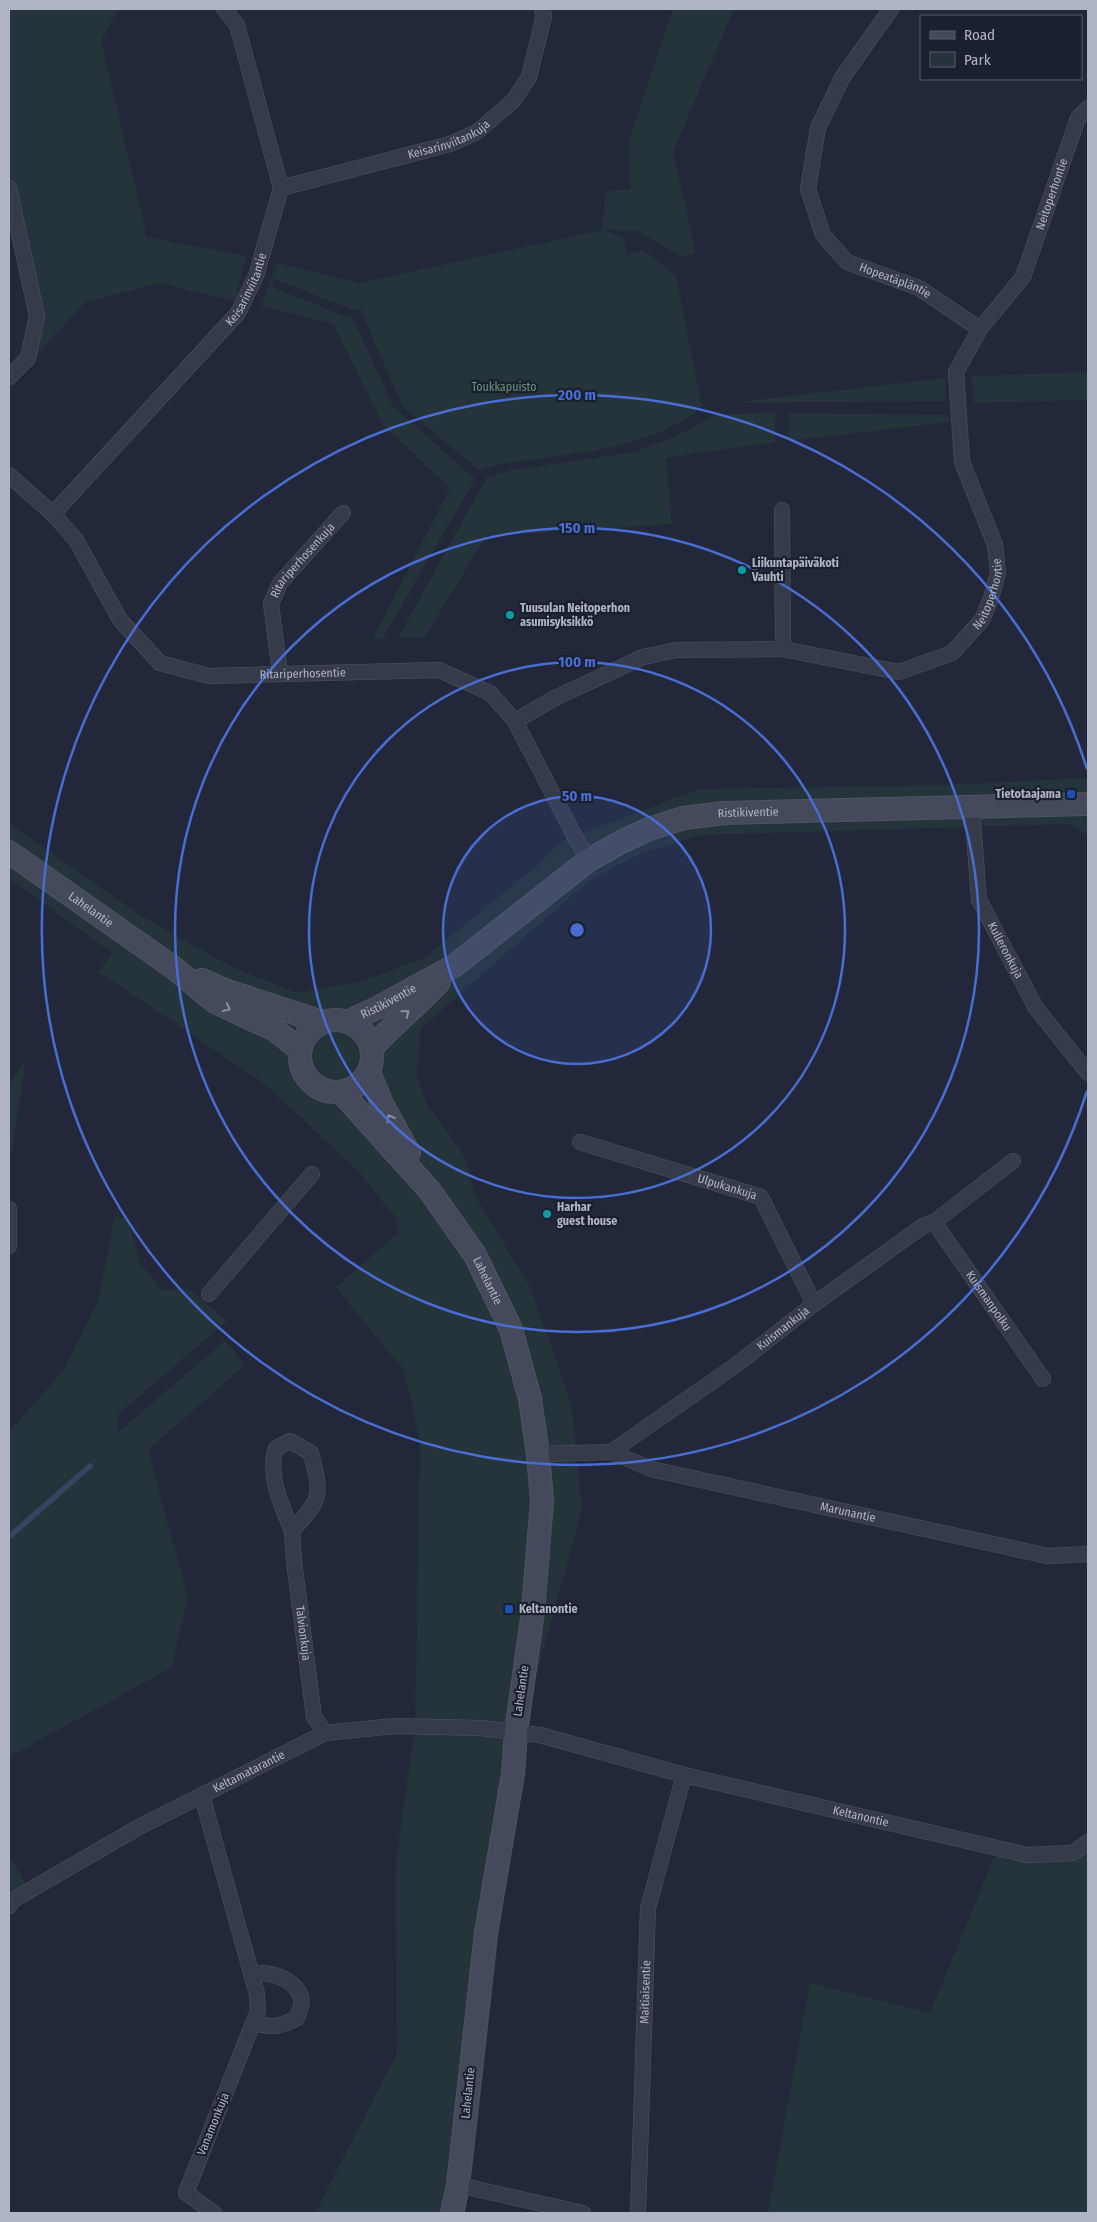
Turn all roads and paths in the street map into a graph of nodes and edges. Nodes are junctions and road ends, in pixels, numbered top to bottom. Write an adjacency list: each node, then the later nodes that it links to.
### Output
1 (224, 9): 6 (street)
2 (542, 9): 6 (street, Keisarinviitankuja)
3 (891, 9): 7 (street, Hopeatäpläntie)
4 (1088, 108): 7 (street, Neitoperhontie)
5 (9, 188): 8 (street)
6 (281, 188): 12 (street, Keisarinviitantie)
7 (980, 329): 13 (street, Neitoperhontie)
8 (9, 377)
9 (9, 475): 12 (street, Ritariperhosentie)
10 (782, 510): 13 (street)
11 (344, 513): 14 (street, Ritariperhosenkuja)
12 (53, 514): 14 (street, Ritariperhosentie)
13 (783, 649): 15 (street, Neitoperhontie)
14 (280, 673): 15 (street, Ritariperhosentie)
15 (515, 721): 19 (street, Ritariperhosentie)
16 (1088, 804): 17 (main road, Ristikiventie)
17 (972, 808): 19 (main road, Ristikiventie); 27 (street, Kulleronkuja)
18 (9, 852): 21 (main road, Lahelantie)
19 (589, 860): 20 (main road, Ristikiventie)
20 (454, 966): 22 (main road, Ristikiventie); 24 (main road, Ristikiventie, one-way to 20)
21 (174, 968): 23 (main road, Lahelantie); 25 (main road, Lahelantie, one-way to 25)
22 (349, 1021): 23 (main road); 24 (main road)
23 (322, 1022): 25 (main road)
24 (372, 1048): 26 (main road)
25 (300, 1050): 28 (main road)
26 (369, 1072): 28 (main road); 32 (main road, Lahelantie, one-way to 26)
27 (1088, 1073)
28 (341, 1092): 32 (main road, Lahelantie)
29 (580, 1142): 37 (street, Ulpukankuja)
30 (1013, 1161): 34 (street, Kuismankuja)
31 (312, 1174): 36 (street)
32 (430, 1191): 40 (main road, Lahelantie)
33 (9, 1209): 35 (street)
34 (934, 1222): 37 (street, Kuismankuja); 38 (street, Kuismanpolku)
35 (9, 1246)
36 (209, 1294)
37 (814, 1304): 39 (street, Kuismankuja)
38 (1043, 1379)
39 (611, 1452): 40 (street); 42 (street, Marunantie)
40 (538, 1454): 43 (main road, Lahelantie)
41 (292, 1531): 41 (street, Talvionkuja); 44 (street, Talvionkuja)
42 (1088, 1554)
43 (516, 1732): 44 (street, Keltamatarantie); 45 (street, Keltanontie); 51 (main road, Lahelantie)
44 (325, 1733): 46 (street, Keltamatarantie)
45 (684, 1775): 47 (street, Keltanontie); 55 (street, Maitiaisentie)
46 (202, 1796): 48 (street, Keltamatarantie); 49 (street, Vanamonkuja)
47 (1088, 1842)
48 (9, 1906)
49 (251, 1974): 50 (street, Vanamonkuja); 50 (street)
50 (253, 2022): 52 (street, Vanamonkuja)
51 (458, 2184): 53 (main road, Lahelantie); 54 (street)
52 (214, 2213)
53 (452, 2213)
54 (583, 2213)
55 (638, 2213)

